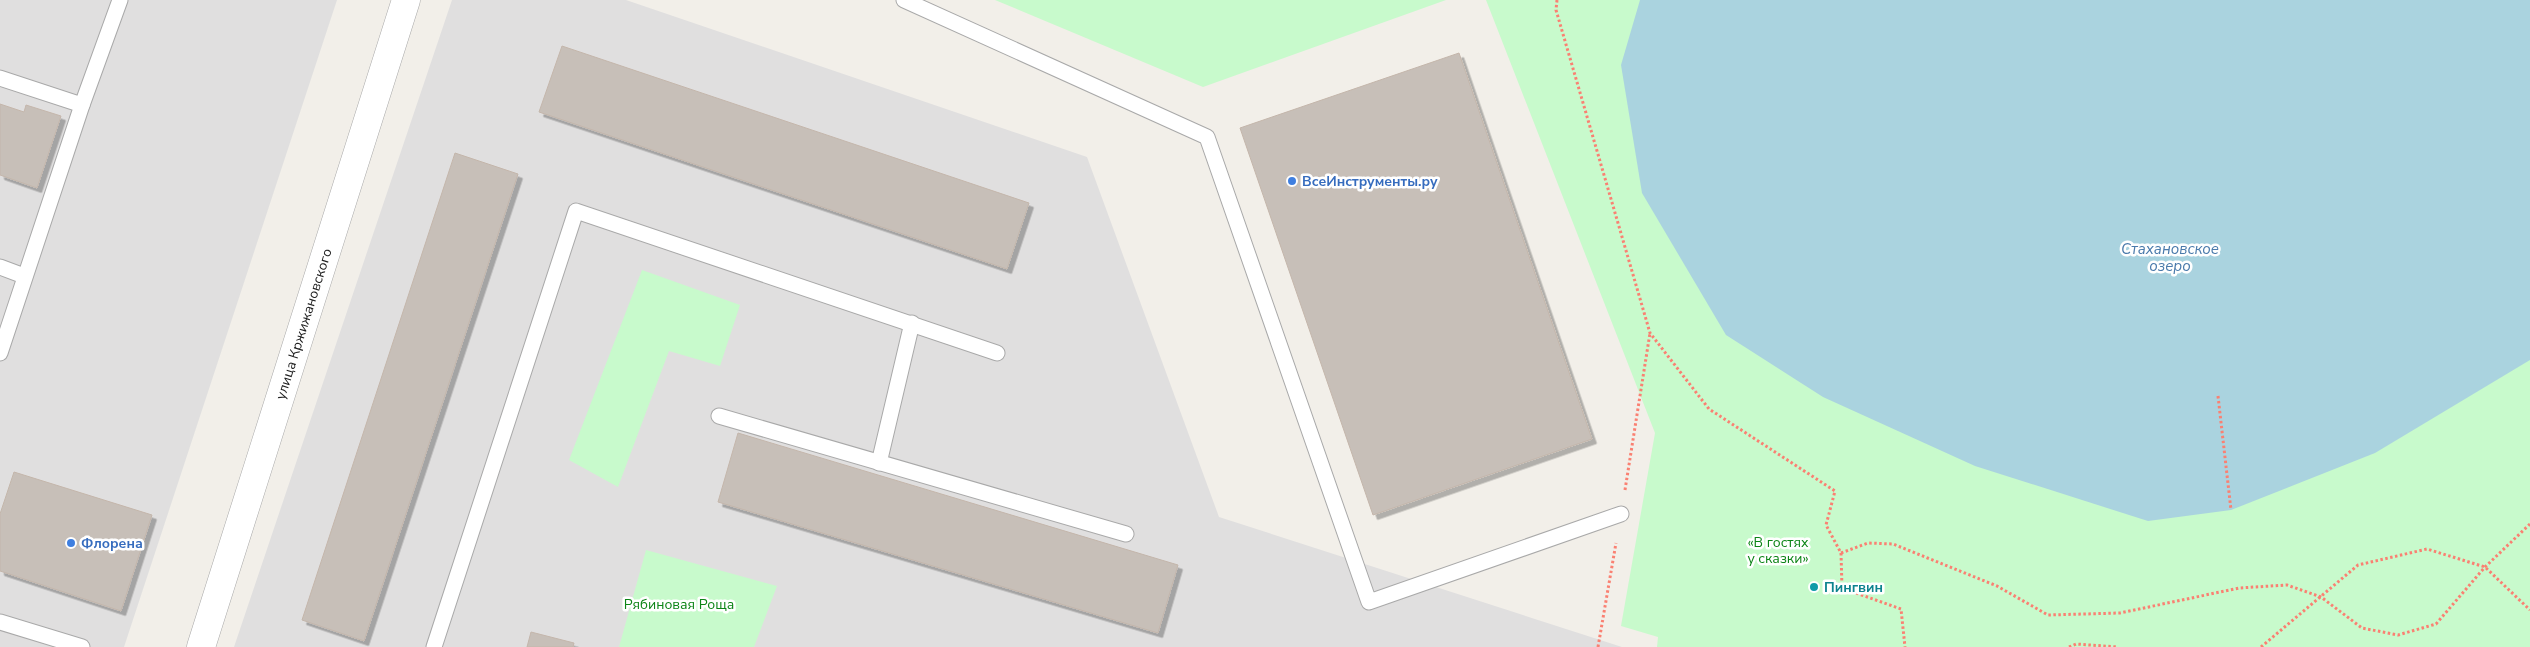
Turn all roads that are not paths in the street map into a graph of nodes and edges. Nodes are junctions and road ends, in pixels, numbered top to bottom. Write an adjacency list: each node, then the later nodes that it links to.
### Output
1 (120, 0): 5 (lane)
2 (406, 0): 17 (street, улица Кржижановского)
3 (904, 0): 13 (lane)
4 (0, 78): 5 (lane)
5 (82, 105): 7 (lane)
6 (0, 267): 7 (lane)
7 (24, 276): 9 (lane)
8 (912, 323): 10 (lane); 12 (lane); 18 (lane)
9 (0, 353)
10 (998, 353)
11 (719, 416): 12 (lane)
12 (880, 462): 14 (lane)
13 (1621, 514)
14 (1126, 534)
15 (0, 622): 16 (lane)
16 (82, 647)
17 (201, 647)
18 (434, 647)

